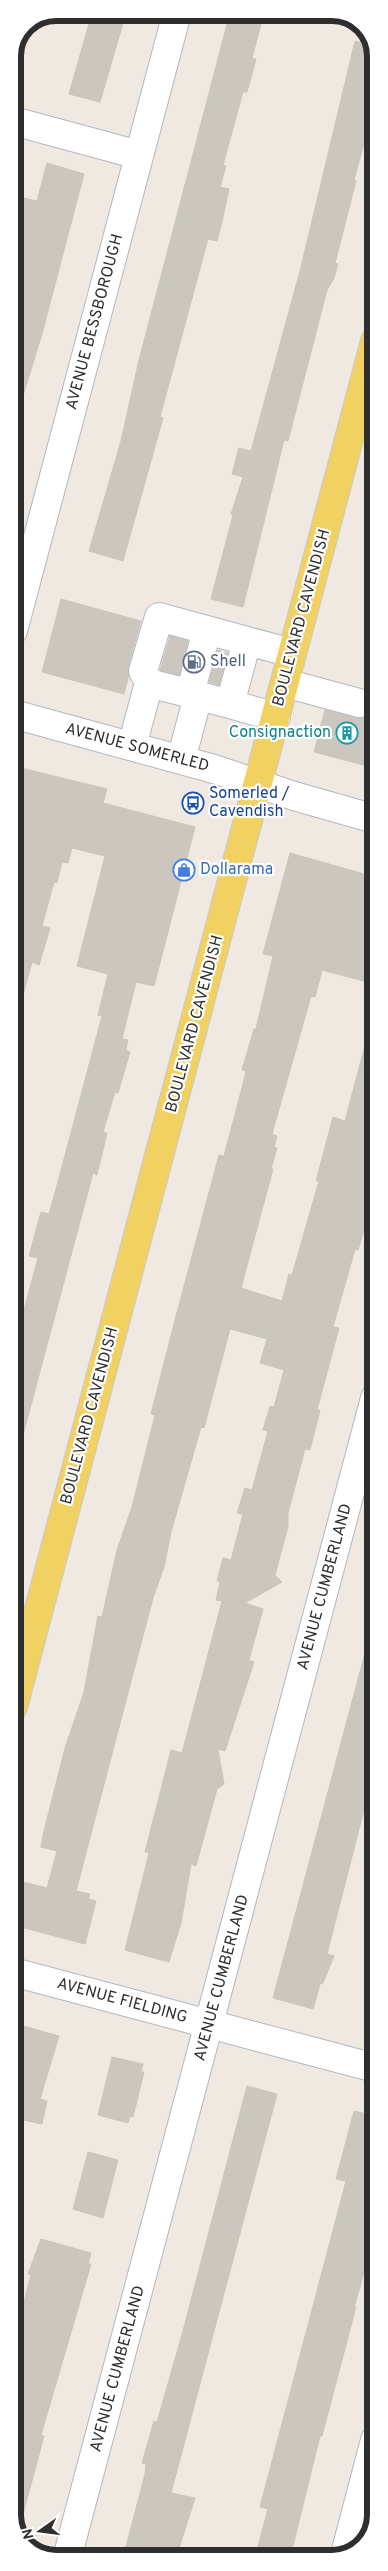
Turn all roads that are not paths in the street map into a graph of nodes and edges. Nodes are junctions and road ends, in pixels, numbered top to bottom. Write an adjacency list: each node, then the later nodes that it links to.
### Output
1 (174, 21): 3 (street, AVENUE BESSBOROUGH)
2 (21, 123): 3 (street)
3 (139, 155): 5 (street, AVENUE BESSBOROUGH)
4 (366, 374): 8 (main road, BOULEVARD CAVENDISH)
5 (21, 600)
6 (207, 630): 7 (street); 9 (street); 11 (street)
7 (247, 641): 8 (street); 13 (street)
8 (292, 653): 10 (main road, BOULEVARD CAVENDISH)
9 (149, 683): 11 (street); 16 (street)
10 (285, 683): 12 (street); 15 (main road, BOULEVARD CAVENDISH)
11 (194, 695): 13 (street); 17 (street)
12 (359, 703)
13 (230, 704): 15 (street)
14 (21, 716): 16 (street, AVENUE SOMERLED)
15 (276, 716): 18 (main road, BOULEVARD CAVENDISH)
16 (132, 746): 17 (street, AVENUE SOMERLED)
17 (181, 760): 18 (street, AVENUE SOMERLED)
18 (259, 784): 19 (street, AVENUE SOMERLED); 21 (main road, BOULEVARD CAVENDISH)
19 (366, 816)
20 (367, 1430): 23 (street, AVENUE CUMBERLAND)
21 (22, 1675)
22 (22, 1974): 23 (street, AVENUE FIELDING)
23 (210, 2024): 24 (street, AVENUE FIELDING); 27 (street, AVENUE CUMBERLAND)
24 (367, 2066)
25 (367, 2473): 26 (street)
26 (347, 2546)
27 (69, 2550)

